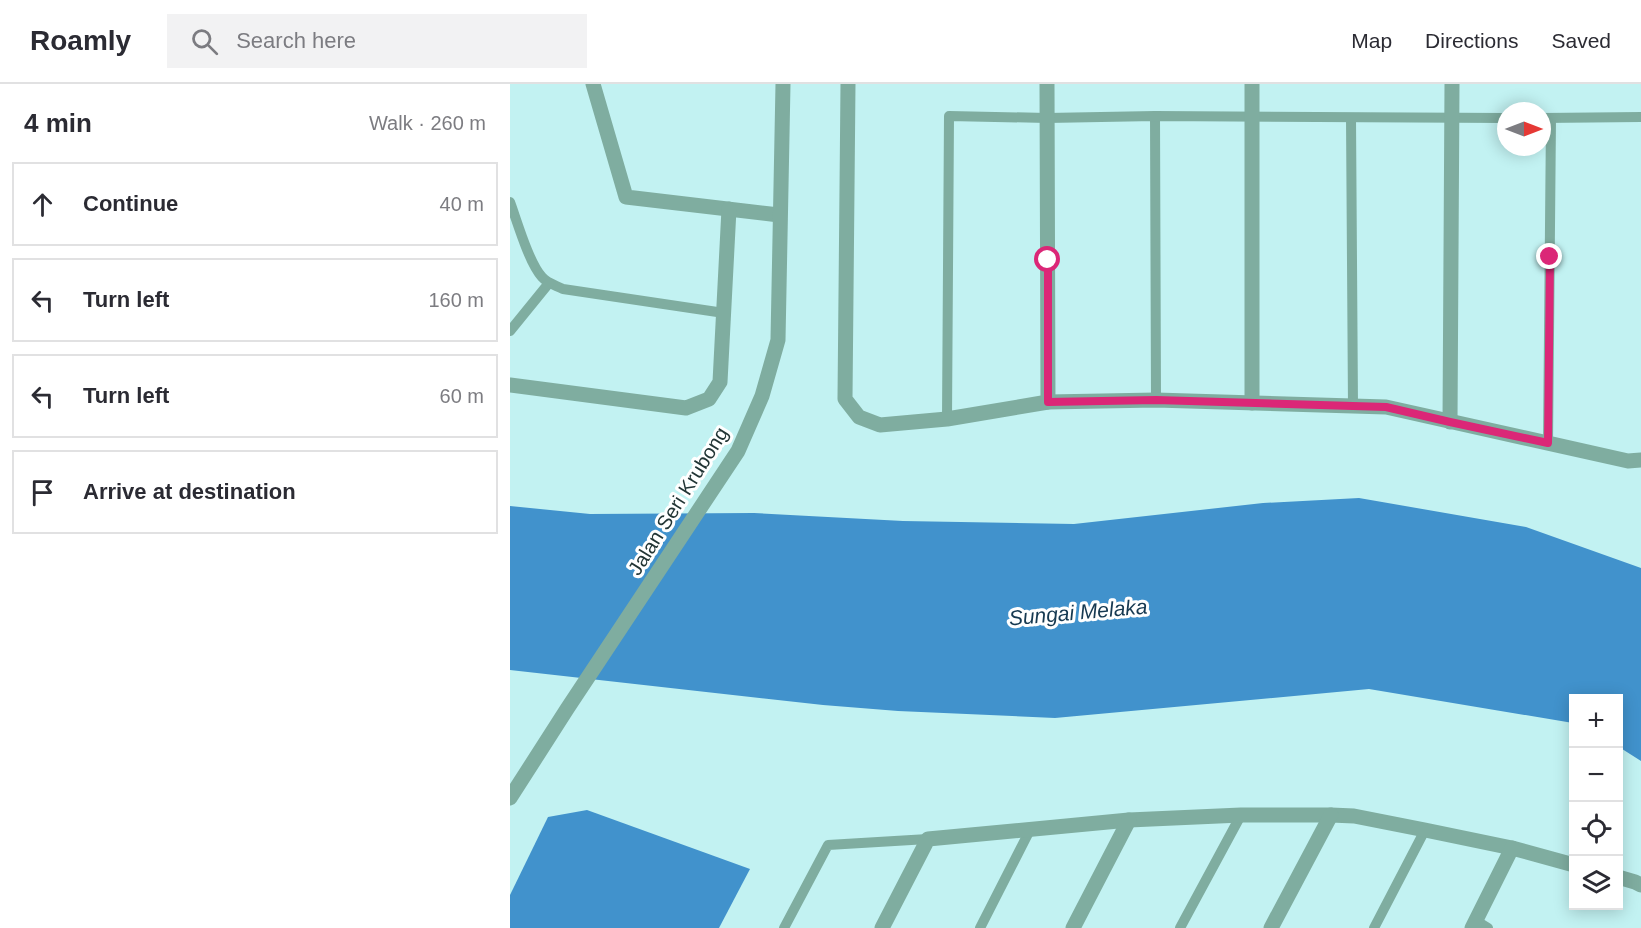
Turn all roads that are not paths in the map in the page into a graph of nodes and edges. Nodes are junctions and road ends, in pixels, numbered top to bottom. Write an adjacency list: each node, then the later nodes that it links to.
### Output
1 (593, 84): 17 (street)
2 (783, 84): 18 (street, Jalan Seri Krubong)
3 (848, 84): 27 (street)
4 (1047, 84): 10 (street)
5 (1252, 84): 8 (street)
6 (1452, 84): 12 (street)
7 (1155, 116): 8 (lane); 10 (lane); 23 (lane)
8 (1252, 117): 11 (lane); 25 (street)
9 (1641, 117): 14 (lane)
10 (1047, 118): 24 (street); 27 (lane)
11 (1351, 118): 12 (lane); 26 (lane)
12 (1451, 118): 13 (lane); 28 (street)
13 (1497, 118)
14 (1551, 118)
15 (1546, 156): 29 (lane)
16 (510, 201): 19 (lane)
17 (729, 209): 18 (street); 20 (street)
18 (779, 215): 31 (street, Jalan Seri Krubong)
19 (549, 283): 20 (lane); 21 (lane)
20 (724, 313): 22 (street)
21 (510, 331)
22 (510, 385)
23 (1156, 400): 24 (street); 25 (street)
24 (1048, 402): 27 (street)
25 (1252, 403): 26 (street)
26 (1353, 406): 28 (street)
27 (947, 418)
28 (1450, 422): 29 (street)
29 (1548, 443): 30 (street)
30 (1641, 460)
31 (510, 798)
32 (1241, 815): 33 (street); 34 (street); 47 (lane)
33 (1331, 815): 36 (street); 48 (street)
34 (1129, 820): 35 (street); 46 (street)
35 (1031, 828): 37 (street); 45 (lane)
36 (1425, 830): 38 (street); 49 (lane)
37 (928, 838): 43 (lane); 44 (street)
38 (1512, 848): 39 (street); 42 (street)
39 (1569, 864)
40 (1623, 878): 41 (street)
41 (1641, 885)
42 (1478, 926)
43 (784, 928)
44 (882, 928)
45 (980, 928)
46 (1073, 928)
47 (1180, 928)
48 (1271, 928)
49 (1374, 928)

